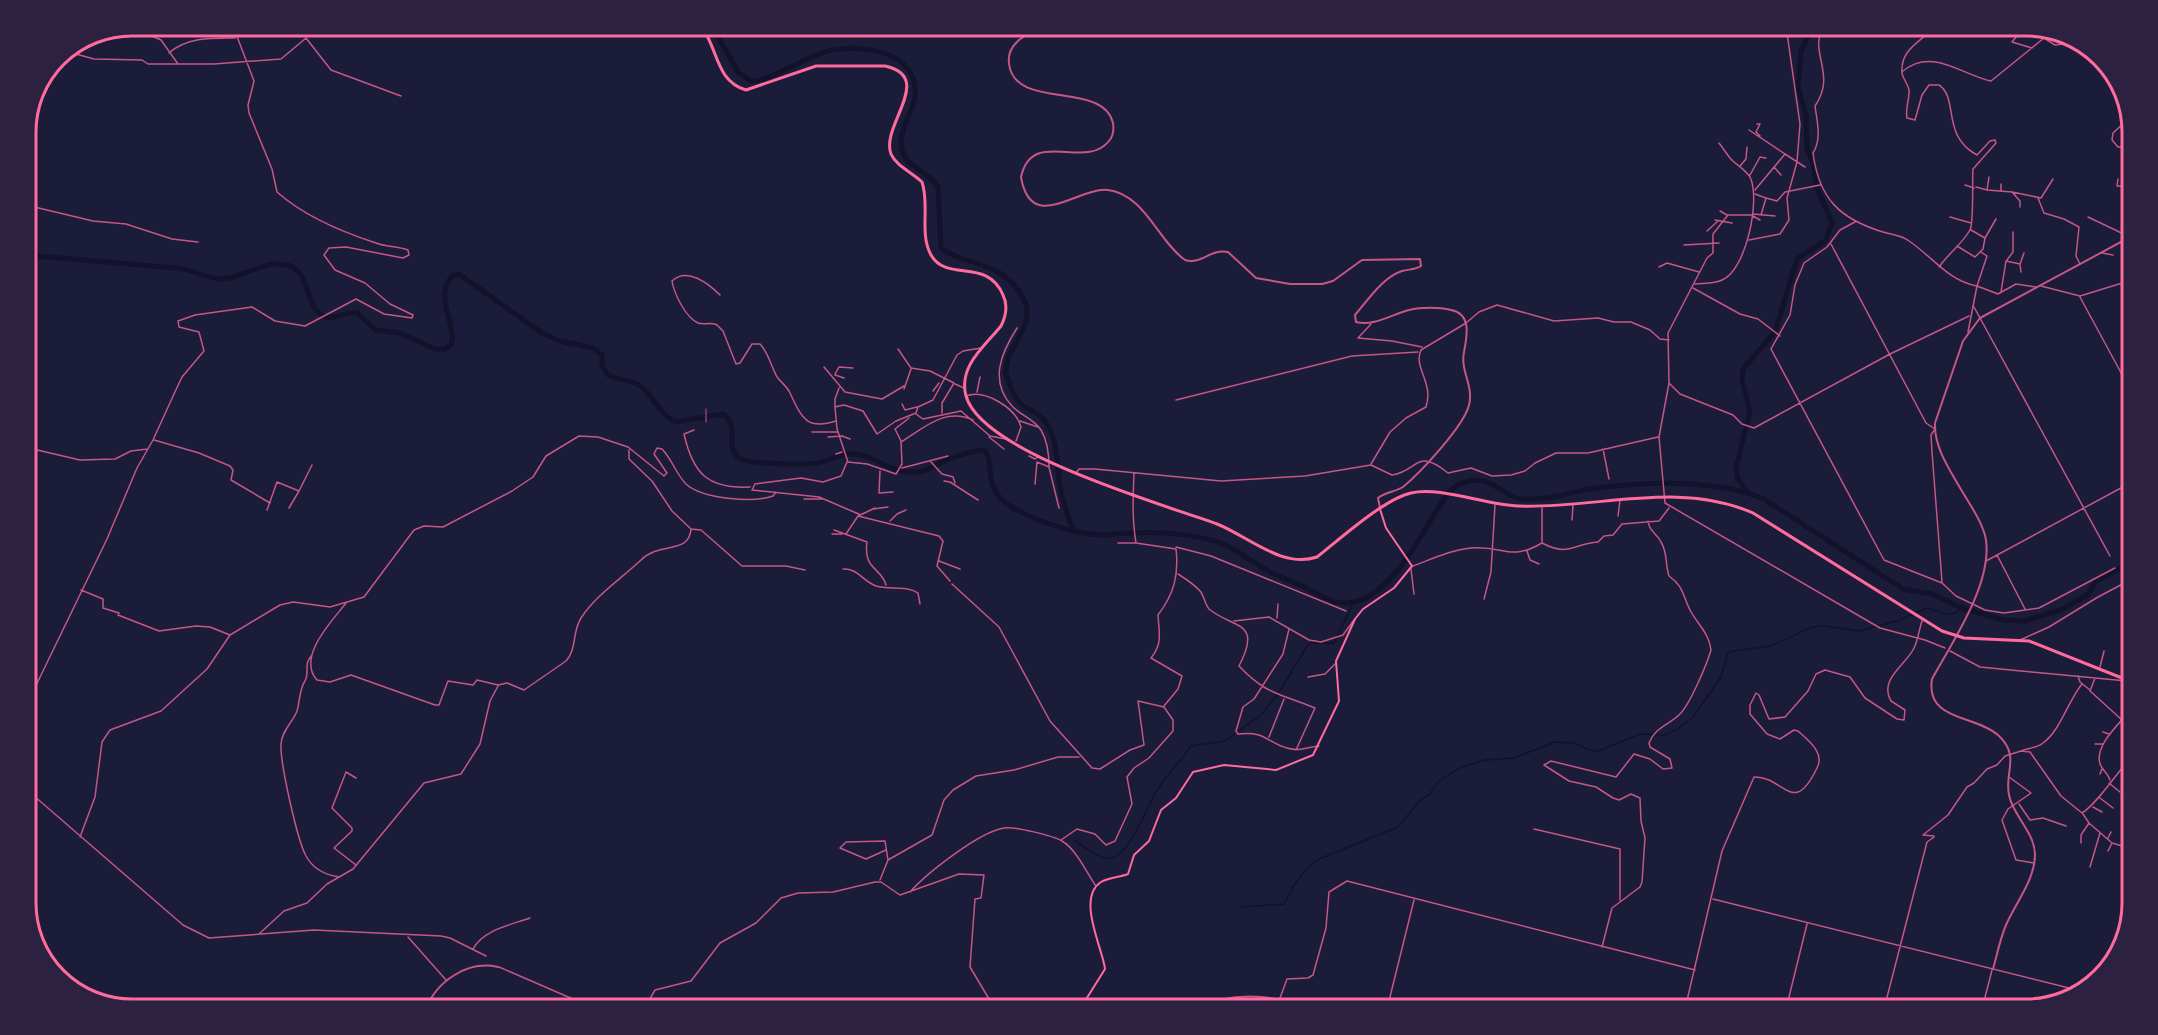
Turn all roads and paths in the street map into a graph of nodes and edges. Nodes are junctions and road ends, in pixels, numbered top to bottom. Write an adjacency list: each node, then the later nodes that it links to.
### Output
1 (152, 36): 13 (street)
2 (709, 36): 108 (main road)
3 (1030, 36): 102 (street)
4 (1787, 36): 28 (street)
5 (1819, 36): 38 (street)
6 (1925, 36): 17 (street)
7 (2017, 36): 11 (street)
8 (236, 38): 13 (street); 15 (street)
9 (2044, 38): 10 (street); 11 (street)
10 (2062, 44): 12 (street)
11 (2032, 49): 17 (street)
12 (2074, 49)
13 (169, 53): 16 (street)
14 (77, 54): 16 (street)
15 (247, 62): 16 (street); 18 (street); 153 (street)
16 (178, 65)
17 (1902, 72): 41 (street)
18 (400, 96)
19 (1757, 124): 22 (street)
20 (2122, 125): 25 (street)
21 (1749, 130): 22 (street)
22 (1760, 137): 26 (street)
23 (1719, 143): 29 (street)
24 (1747, 147): 29 (street)
25 (2122, 147)
26 (1785, 154): 28 (street); 30 (street)
27 (1766, 158): 33 (street)
28 (1797, 162): 31 (street); 45 (street)
29 (1740, 167): 33 (street)
30 (1774, 167): 32 (street); 42 (street)
31 (1805, 167)
32 (1781, 175)
33 (1749, 176): 42 (street)
34 (1989, 177): 43 (street)
35 (2053, 179): 49 (street)
36 (2118, 179): 40 (street)
37 (2001, 184): 44 (street)
38 (1821, 185): 45 (street); 64 (street)
39 (1965, 185): 41 (street)
40 (2122, 186)
41 (1975, 188): 43 (street); 66 (street)
42 (1755, 190): 47 (street)
43 (1987, 190): 44 (street)
44 (2001, 191): 46 (street)
45 (1790, 192): 48 (street); 72 (street)
46 (2012, 192): 49 (street); 51 (street)
47 (1755, 194): 48 (street); 54 (street)
48 (1766, 198): 55 (street)
49 (2038, 198): 86 (street)
50 (36, 207): 73 (street)
51 (2020, 207)
52 (1720, 211): 53 (street)
53 (1728, 215): 54 (street); 63 (street)
54 (1752, 215): 55 (street); 61 (street); 72 (street)
55 (1761, 215): 56 (street)
56 (1775, 216)
57 (1950, 217): 66 (street)
58 (2088, 217): 70 (street)
59 (1996, 219): 71 (street)
60 (1715, 220): 62 (street)
61 (1760, 220)
62 (1719, 221): 63 (street); 68 (street)
63 (1724, 221): 65 (street); 77 (street)
64 (1855, 222): 75 (street); 88 (street)
65 (1732, 223)
66 (1972, 224): 67 (street)
67 (1970, 230): 71 (street); 79 (street)
68 (1707, 231)
69 (2013, 232): 84 (street)
70 (2122, 232)
71 (1985, 238): 80 (street)
72 (1749, 240): 92 (street)
73 (198, 242)
74 (1719, 243): 77 (street)
75 (1830, 243): 106 (street); 112 (street)
76 (2120, 243): 82 (street)
77 (1713, 244): 78 (street); 89 (street)
78 (1684, 245)
79 (1957, 246): 80 (street); 88 (street)
80 (1981, 252): 93 (street)
81 (2024, 253): 85 (street)
82 (2101, 253): 83 (street); 86 (street)
83 (2113, 255)
84 (2006, 261): 85 (street); 96 (street)
85 (2020, 264): 90 (street)
86 (2080, 264): 94 (street)
87 (1659, 267): 89 (street)
88 (1939, 267): 93 (street)
89 (1700, 272): 92 (street)
90 (2021, 272)
91 (2122, 283): 98 (street)
92 (1694, 284): 95 (street)
93 (1977, 286): 96 (street); 99 (street)
94 (2036, 287): 96 (street); 98 (street); 101 (street)
95 (1692, 288): 106 (street); 107 (street)
96 (2001, 293)
97 (720, 295): 139 (street)
98 (2080, 296): 116 (street)
99 (1973, 306): 100 (street); 101 (street)
100 (1970, 315): 105 (street); 112 (street)
101 (1980, 318): 105 (street); 199 (street)
102 (1373, 321): 103 (street); 109 (street)
103 (1466, 323): 107 (street); 109 (street); 167 (street)
104 (1017, 328): 142 (street)
105 (1968, 332): 143 (street)
106 (1779, 336): 131 (street)
107 (1670, 340): 123 (street)
108 (982, 348): 120 (street); 125 (main road)
109 (1423, 348): 111 (street)
110 (898, 349): 115 (street)
111 (1419, 352): 129 (street); 171 (street)
112 (1890, 354): 131 (street); 143 (street)
113 (824, 367): 117 (street)
114 (853, 368): 117 (street)
115 (911, 368): 120 (street); 124 (street)
116 (2122, 374)
117 (833, 375): 119 (street); 124 (street)
118 (980, 377): 127 (street)
119 (844, 378)
120 (944, 378): 121 (street); 122 (street)
121 (939, 383): 126 (street); 133 (street)
122 (954, 383): 125 (street); 136 (street)
123 (1668, 383): 131 (street); 151 (street)
124 (839, 388): 132 (street)
125 (965, 388): 128 (main road)
126 (933, 391)
127 (976, 393): 128 (street); 140 (street)
128 (966, 396): 150 (main road)
129 (1176, 400)
130 (902, 404): 133 (street)
131 (1801, 404): 232 (street)
132 (835, 407): 137 (street); 139 (street)
133 (918, 407): 135 (street)
134 (706, 409): 141 (lane)
135 (916, 413): 136 (street); 137 (street)
136 (942, 413): 138 (street)
137 (908, 417): 154 (street)
138 (973, 420): 147 (street); 154 (street)
139 (836, 421): 146 (street)
140 (1019, 421): 142 (street); 155 (street)
141 (706, 422)
142 (1039, 428): 169 (street)
143 (1935, 429): 223 (street); 232 (street)
144 (694, 430): 180 (street)
145 (812, 432): 146 (street)
146 (838, 432): 149 (street)
147 (988, 435): 150 (street); 157 (street)
148 (828, 436): 149 (street)
149 (841, 437): 152 (street); 161 (street)
150 (1007, 437): 155 (main road)
151 (1659, 437): 158 (street); 186 (street)
152 (849, 439)
153 (153, 440): 159 (street); 191 (street)
154 (901, 442): 172 (street)
155 (1016, 442): 165 (main road)
156 (630, 448): 183 (street); 210 (street); 239 (street)
157 (1004, 448)
158 (1602, 448): 167 (street); 176 (street)
159 (149, 449): 160 (street); 236 (street)
160 (36, 450)
161 (843, 452): 162 (street); 168 (street)
162 (836, 454)
163 (948, 456): 166 (street)
164 (1029, 456): 165 (street)
165 (1038, 456): 169 (main road)
166 (930, 461): 172 (street); 179 (street)
167 (1429, 461): 171 (street); 202 (street)
168 (848, 462): 173 (street); 180 (street)
169 (1049, 464): 174 (main road); 178 (street); 201 (street)
170 (312, 465): 182 (street)
171 (1371, 465): 175 (street)
172 (901, 468): 173 (street)
173 (880, 470): 184 (street)
174 (1076, 473): 175 (street); 185 (main road)
175 (1134, 473): 185 (street)
176 (1609, 479)
177 (944, 481): 179 (street)
178 (1035, 484)
179 (956, 485): 190 (street)
180 (751, 487): 183 (street)
181 (2122, 487): 199 (street)
182 (299, 491): 191 (street); 200 (street)
183 (776, 492): 188 (street)
184 (893, 492)
185 (1134, 495): 202 (main road); 214 (street)
186 (1665, 496): 189 (main road); 198 (street); 247 (main road)
187 (804, 499): 188 (street)
188 (826, 499): 193 (street)
189 (1620, 499): 192 (main road); 206 (street)
190 (978, 500)
191 (270, 503): 203 (street)
192 (1573, 504): 196 (main road); 207 (street)
193 (839, 505): 195 (street); 205 (street)
194 (1495, 505): 196 (main road); 202 (main road); 218 (street)
195 (833, 506)
196 (1542, 506): 216 (street)
197 (888, 507): 205 (street)
198 (1669, 507): 208 (street); 252 (street)
199 (2084, 507): 220 (street); 221 (street)
200 (289, 508)
201 (1059, 508)
202 (1380, 509): 225 (main road)
203 (267, 510)
204 (906, 510): 209 (street)
205 (860, 516): 209 (street); 213 (street)
206 (1618, 516)
207 (1572, 520)
208 (1648, 521): 216 (street); 325 (street)
209 (890, 522): 222 (street)
210 (691, 529): 229 (street); 267 (street)
211 (834, 530): 213 (street)
212 (832, 534): 213 (street)
213 (846, 534): 235 (street)
214 (1136, 542): 215 (street); 217 (street)
215 (1118, 543)
216 (1542, 543): 219 (street)
217 (1174, 547): 230 (street); 244 (street)
218 (1492, 549): 219 (street); 225 (street); 238 (street)
219 (1527, 551): 224 (street)
220 (1997, 554): 223 (street); 243 (street)
221 (2110, 556)
222 (938, 561): 228 (street); 231 (street)
223 (1986, 561): 240 (street)
224 (1539, 564)
225 (1412, 567): 237 (street); 246 (main road)
226 (2115, 568): 240 (street)
227 (843, 569): 235 (street)
228 (960, 569)
229 (805, 570)
230 (1178, 574): 248 (street); 271 (street)
231 (950, 581)
232 (1942, 583): 240 (street)
233 (952, 584): 284 (street)
234 (2122, 584): 253 (street)
235 (886, 586): 241 (street)
236 (81, 590): 250 (street); 266 (street)
237 (1414, 594)
238 (1484, 599)
239 (347, 602): 250 (street); 257 (street)
240 (1971, 603): 251 (street)
241 (920, 604)
242 (1278, 604): 245 (street)
243 (2025, 609)
244 (1346, 611)
245 (1276, 619): 248 (street); 249 (street)
246 (1355, 619): 249 (street); 258 (main road)
247 (1923, 620): 251 (main road); 252 (street)
248 (1233, 621): 268 (street)
249 (1289, 629): 268 (street)
250 (230, 635): 307 (street)
251 (1956, 636): 253 (main road); 283 (street)
252 (1917, 638): 254 (street); 324 (street)
253 (2020, 640): 259 (main road)
254 (1945, 648)
255 (1950, 651): 260 (street)
256 (2104, 651): 259 (street)
257 (314, 653): 267 (street); 319 (street)
258 (1336, 663): 261 (street); 280 (main road)
259 (2100, 669): 263 (main road)
260 (2078, 676): 262 (street); 265 (street)
261 (1308, 677)
262 (2095, 678): 264 (street); 269 (street)
263 (2122, 678)
264 (2122, 681)
265 (2082, 684): 269 (street); 282 (street)
266 (36, 685)
267 (498, 685): 317 (street)
268 (1263, 686): 270 (street); 275 (street)
269 (2090, 691): 272 (street)
270 (1284, 698): 275 (street); 281 (street)
271 (1164, 707): 284 (street); 309 (street)
272 (2122, 720): 274 (street)
273 (2103, 732): 274 (street)
274 (2110, 734): 276 (street)
275 (1269, 738): 281 (street)
276 (2108, 739): 277 (street); 279 (street)
277 (2113, 742)
278 (2095, 744): 279 (street)
279 (2103, 744): 285 (street)
280 (1319, 746): 281 (street); 321 (main road)
281 (1296, 750)
282 (2021, 751): 283 (street); 301 (street)
283 (2010, 754): 288 (street); 330 (street)
284 (1080, 757): 315 (street)
285 (2102, 768): 287 (street); 290 (street)
286 (2122, 768): 290 (street)
287 (2100, 774)
288 (2008, 776): 296 (street); 298 (street)
289 (356, 778): 317 (street)
290 (2109, 782): 291 (street); 293 (street)
291 (2120, 792)
292 (2096, 794): 295 (street)
293 (2099, 797): 295 (street); 299 (street)
294 (36, 798): 307 (street)
295 (2096, 800): 297 (street)
296 (2019, 804): 298 (street); 303 (street)
297 (2092, 806): 300 (street); 301 (street)
298 (2013, 807): 316 (street); 316 (street)
299 (2113, 808)
300 (2102, 812)
301 (2083, 813): 302 (street)
302 (2089, 822): 305 (street); 310 (street)
303 (2066, 825)
304 (1534, 829): 325 (street)
305 (2101, 832): 308 (street); 318 (street)
306 (2111, 832): 308 (street)
307 (80, 837): 328 (street)
308 (2108, 838): 311 (street)
309 (1061, 840): 321 (street); 322 (street)
310 (2081, 843)
311 (2112, 843): 312 (street); 314 (street)
312 (2122, 846)
313 (886, 850): 313 (street); 315 (street)
314 (2108, 851)
315 (888, 860): 320 (street)
316 (2034, 863): 335 (street)
317 (357, 865): 319 (street)
318 (2090, 867)
319 (340, 877): 328 (street)
320 (879, 882): 322 (street); 342 (street)
321 (1096, 886): 344 (main road)
322 (909, 893): 343 (street)
323 (1415, 899): 331 (street); 339 (street); 347 (street)
324 (1712, 899): 327 (street); 336 (street)
325 (1620, 901): 331 (street)
326 (530, 918): 332 (street)
327 (1807, 923): 330 (street); 349 (street)
328 (258, 935): 329 (street)
329 (408, 936): 332 (street); 337 (street)
330 (1900, 946): 335 (street); 350 (street)
331 (1602, 947): 336 (street)
332 (473, 950): 333 (street)
333 (486, 956)
334 (498, 967): 337 (street); 341 (street)
335 (1993, 969): 338 (street); 351 (street)
336 (1696, 970): 348 (street)
337 (446, 980): 340 (street)
338 (2070, 988)
339 (1280, 998): 345 (street); 346 (street)
340 (430, 999)
341 (571, 999)
342 (650, 999)
343 (989, 999)
344 (1087, 999)
345 (1237, 999)
346 (1284, 999)
347 (1390, 999)
348 (1688, 999)
349 (1789, 999)
350 (1887, 999)
351 (1985, 999)

